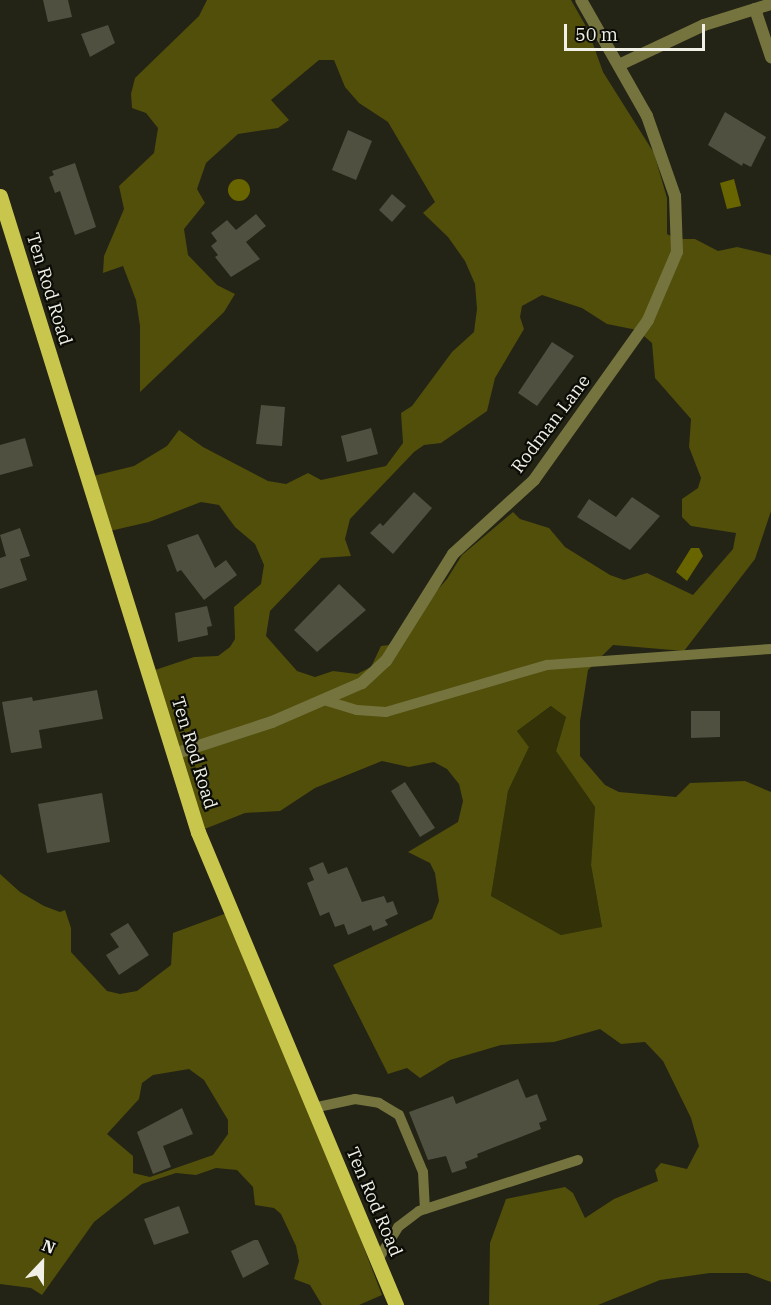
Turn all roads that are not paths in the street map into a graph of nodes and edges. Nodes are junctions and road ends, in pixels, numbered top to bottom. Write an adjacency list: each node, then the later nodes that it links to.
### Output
1 (581, 0): 5 (street, Rodman Lane)
2 (771, 4): 3 (street)
3 (755, 9): 4 (street); 5 (street)
4 (771, 57)
5 (619, 66): 8 (street, Rodman Lane)
6 (0, 196): 9 (main road, Ten Rod Road)
7 (771, 649): 8 (lane)
8 (327, 701): 9 (street, Rodman Lane)
9 (174, 754): 10 (main road, Ten Rod Road)
10 (313, 1108): 12 (lane); 13 (main road, Ten Rod Road)
11 (578, 1160): 12 (lane)
12 (425, 1209): 13 (lane)
13 (377, 1261): 14 (main road, Ten Rod Road)
14 (396, 1305)

